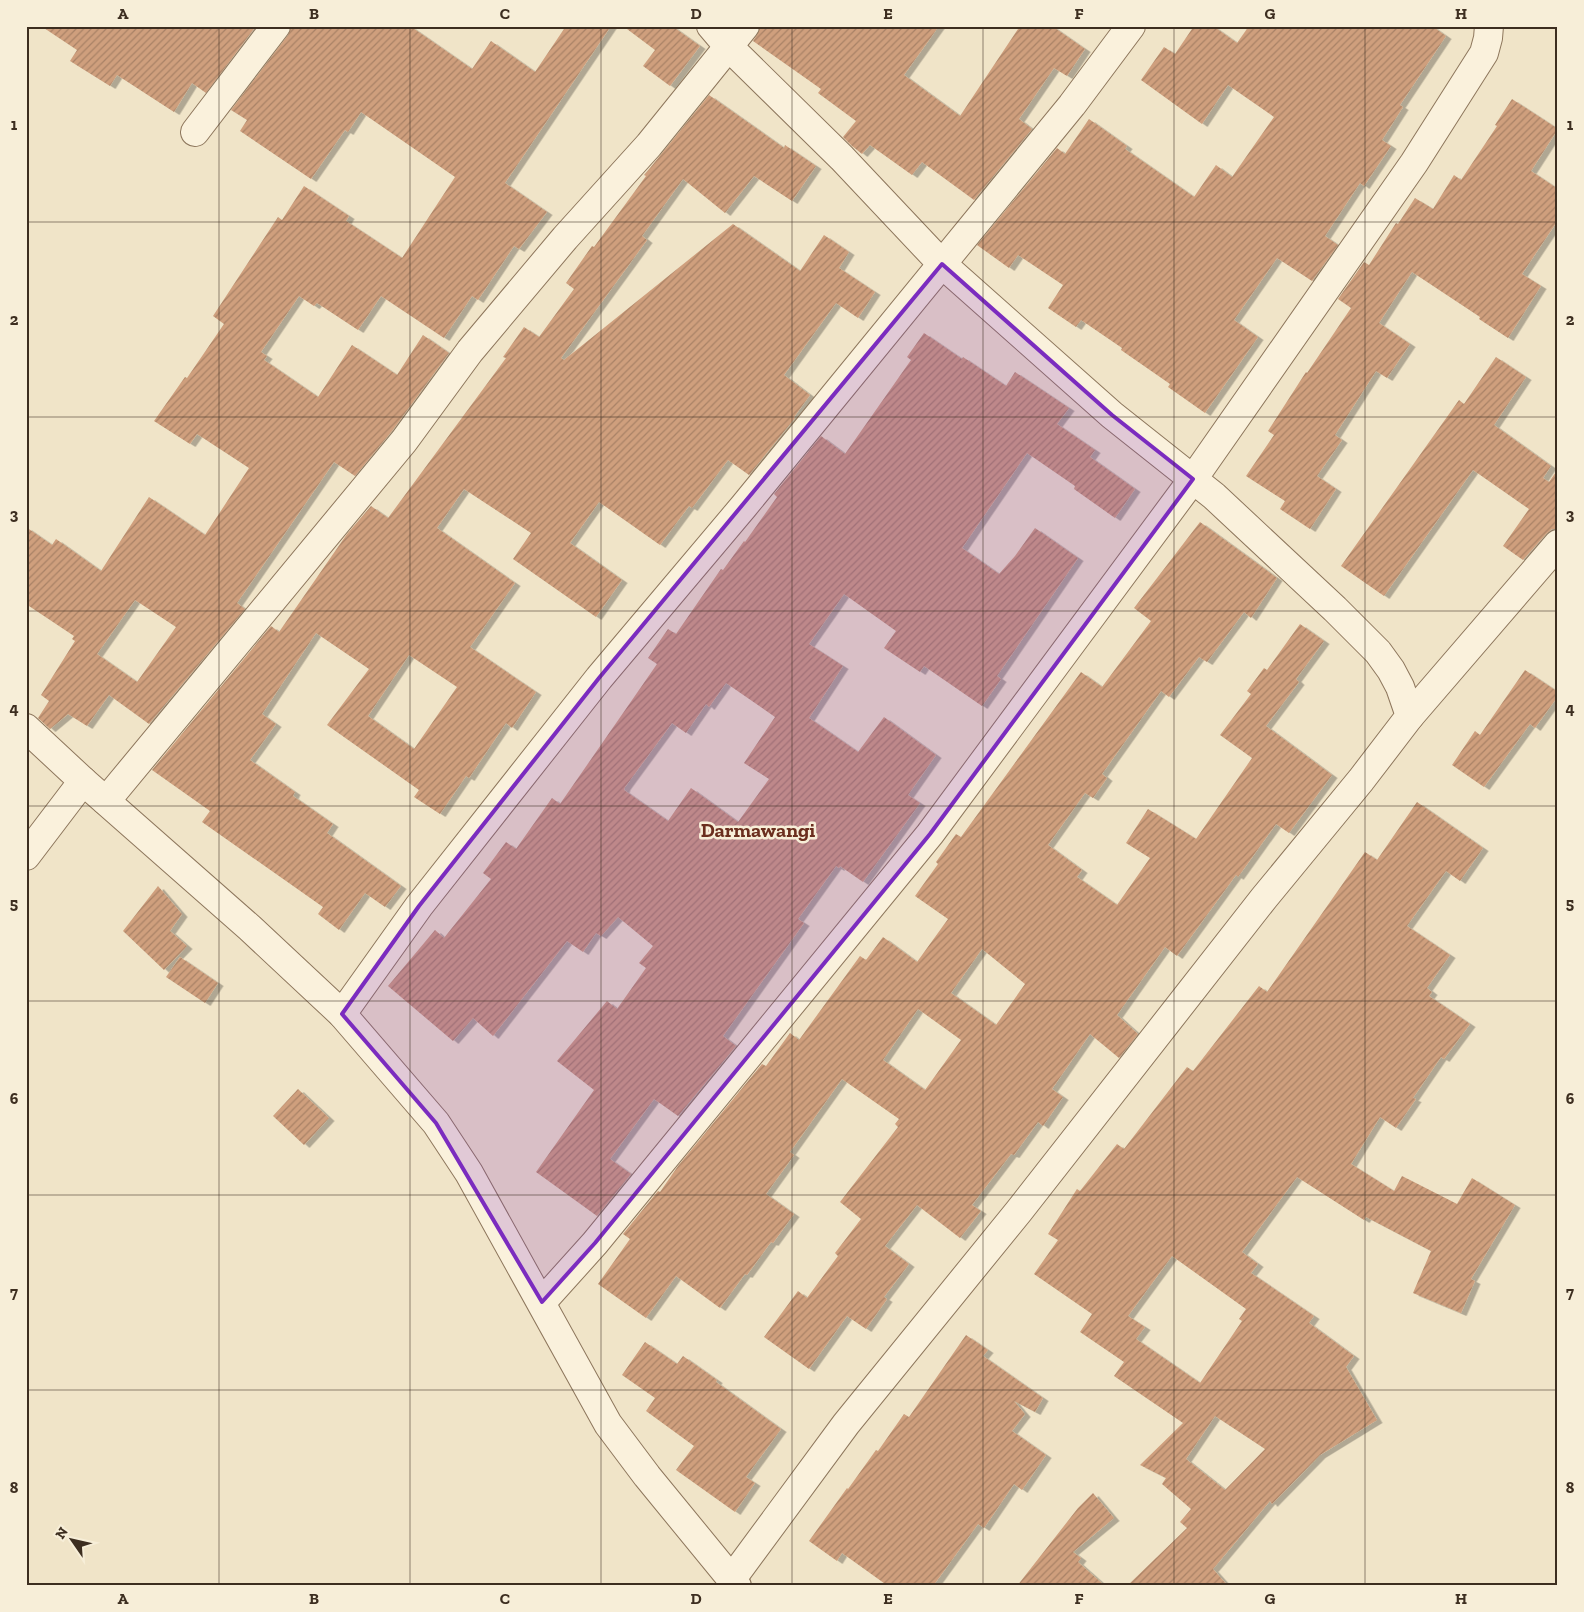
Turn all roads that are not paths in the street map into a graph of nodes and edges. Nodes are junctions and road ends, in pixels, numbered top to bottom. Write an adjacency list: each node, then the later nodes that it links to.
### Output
1 (276, 26): 5 (street)
2 (1131, 26): 6 (street)
3 (1489, 26): 7 (street)
4 (728, 33): 6 (street); 12 (street)
5 (196, 132)
6 (942, 264): 7 (street); 14 (street)
7 (1193, 479): 9 (street); 15 (street)
8 (1558, 544): 9 (street)
9 (1410, 716): 16 (street)
10 (26, 728): 11 (street)
11 (83, 781): 12 (street); 13 (street)
12 (106, 800): 14 (street)
13 (26, 856)
14 (342, 1014): 15 (street)
15 (542, 1302): 16 (street)
16 (734, 1583)

